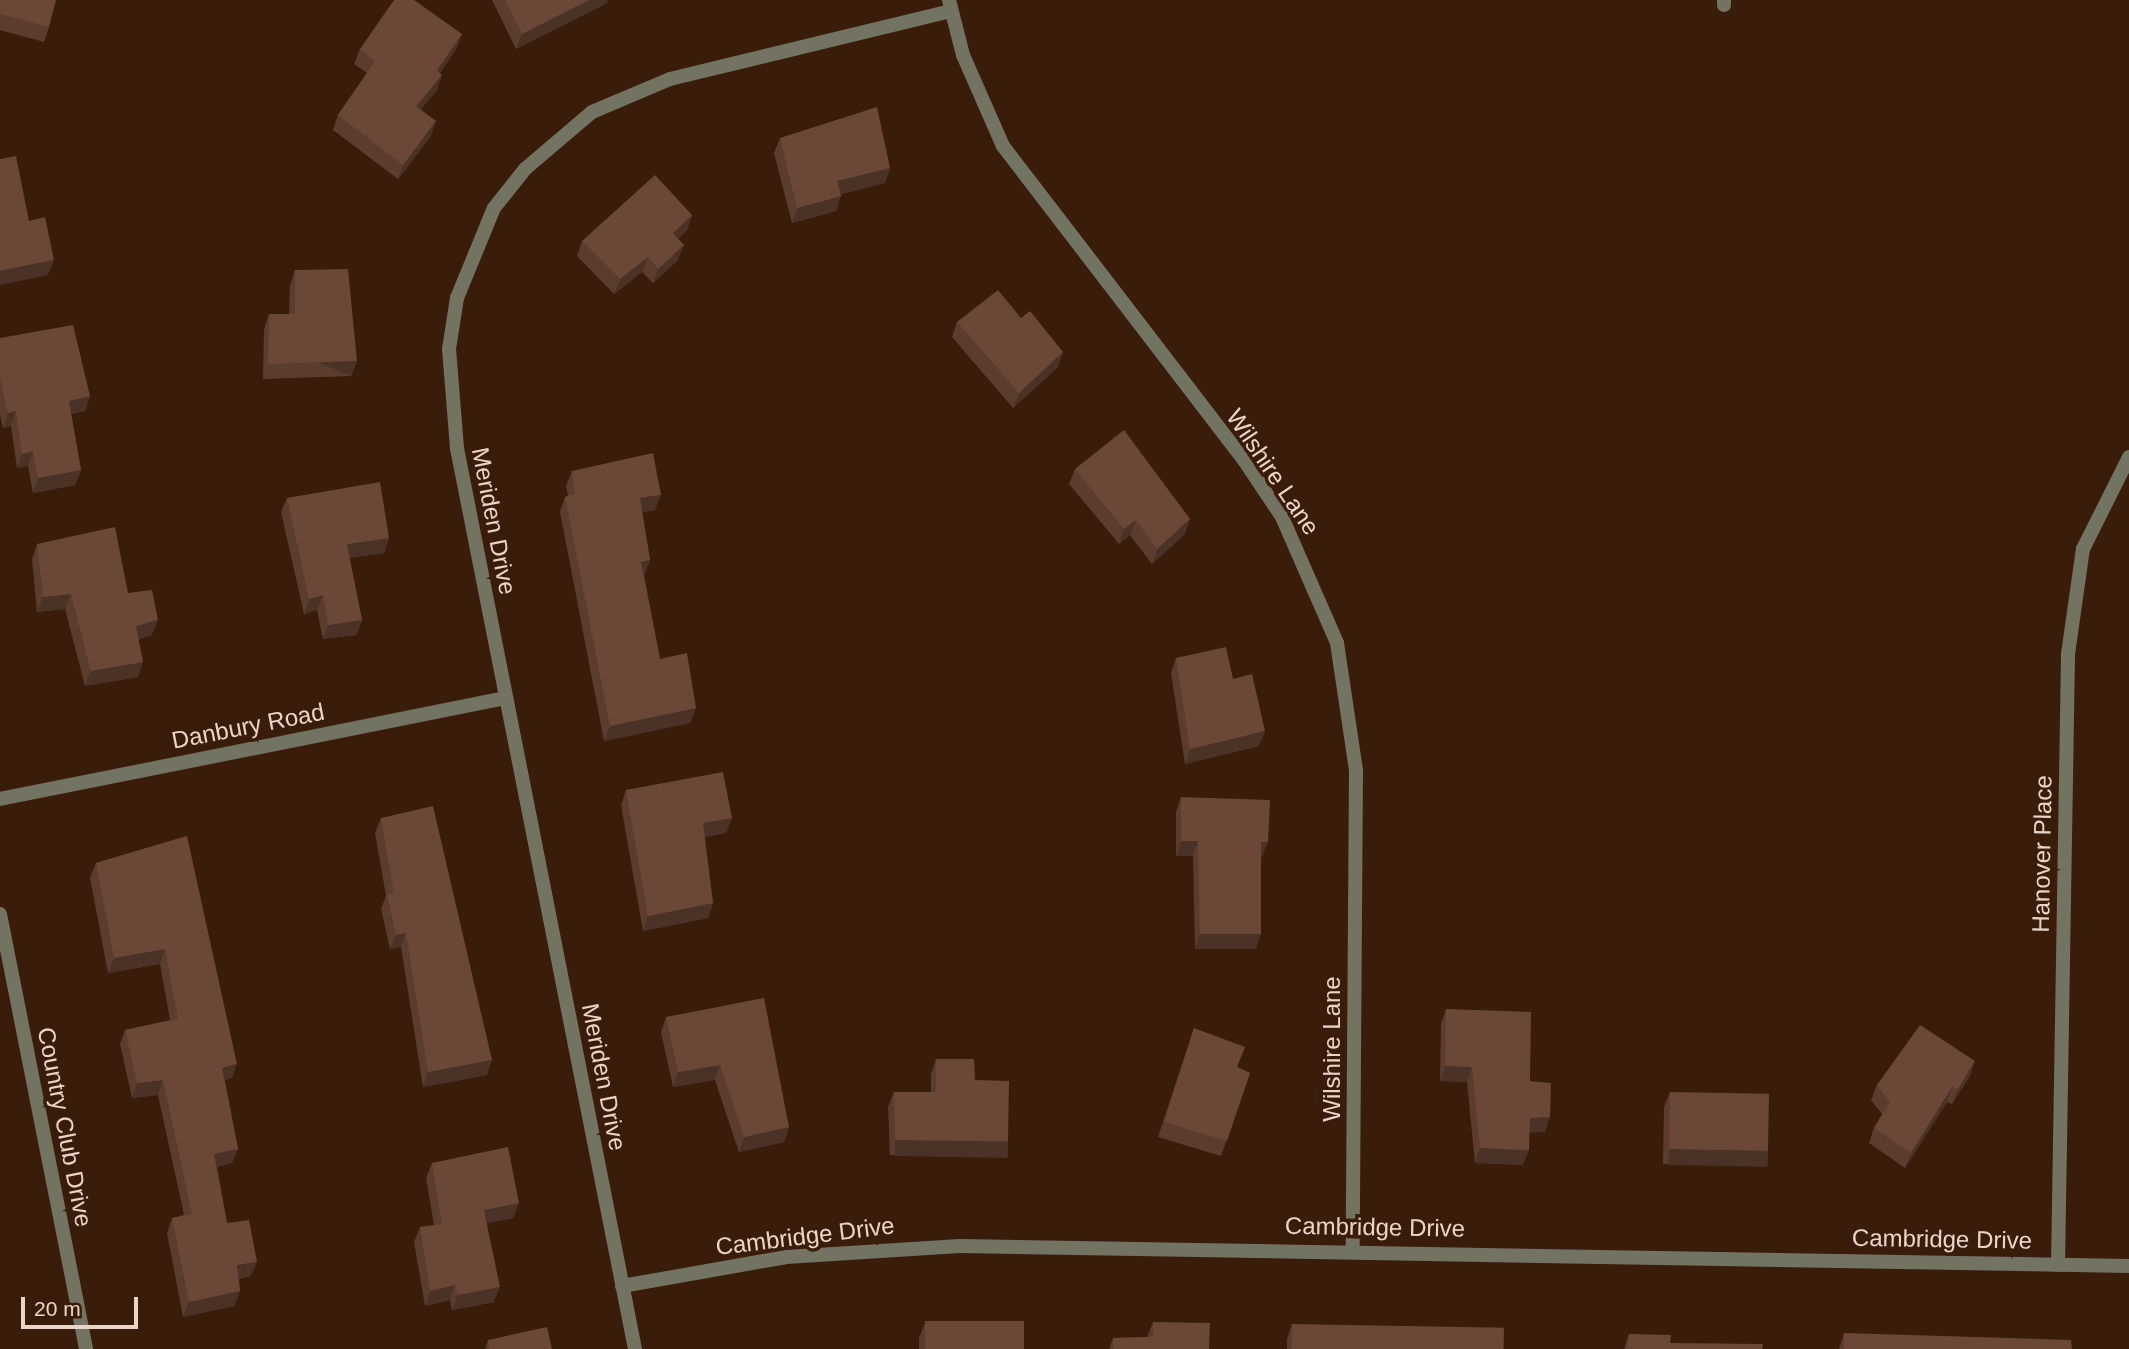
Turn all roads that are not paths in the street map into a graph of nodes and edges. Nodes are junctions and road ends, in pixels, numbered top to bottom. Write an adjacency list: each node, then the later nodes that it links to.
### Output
1 (950, 5): 3 (street, Meriden Drive); 6 (street, Wilshire Lane)
2 (2129, 457): 7 (street, Hanover Place)
3 (506, 698): 4 (street, Danbury Road); 9 (street, Meriden Drive)
4 (0, 799)
5 (0, 914): 10 (street, Country Club Drive)
6 (1353, 1249): 7 (street, Cambridge Drive); 9 (street, Cambridge Drive)
7 (2057, 1265): 8 (street, Cambridge Drive)
8 (2129, 1266)
9 (622, 1286): 11 (street, Meriden Drive)
10 (86, 1349)
11 (635, 1349)

